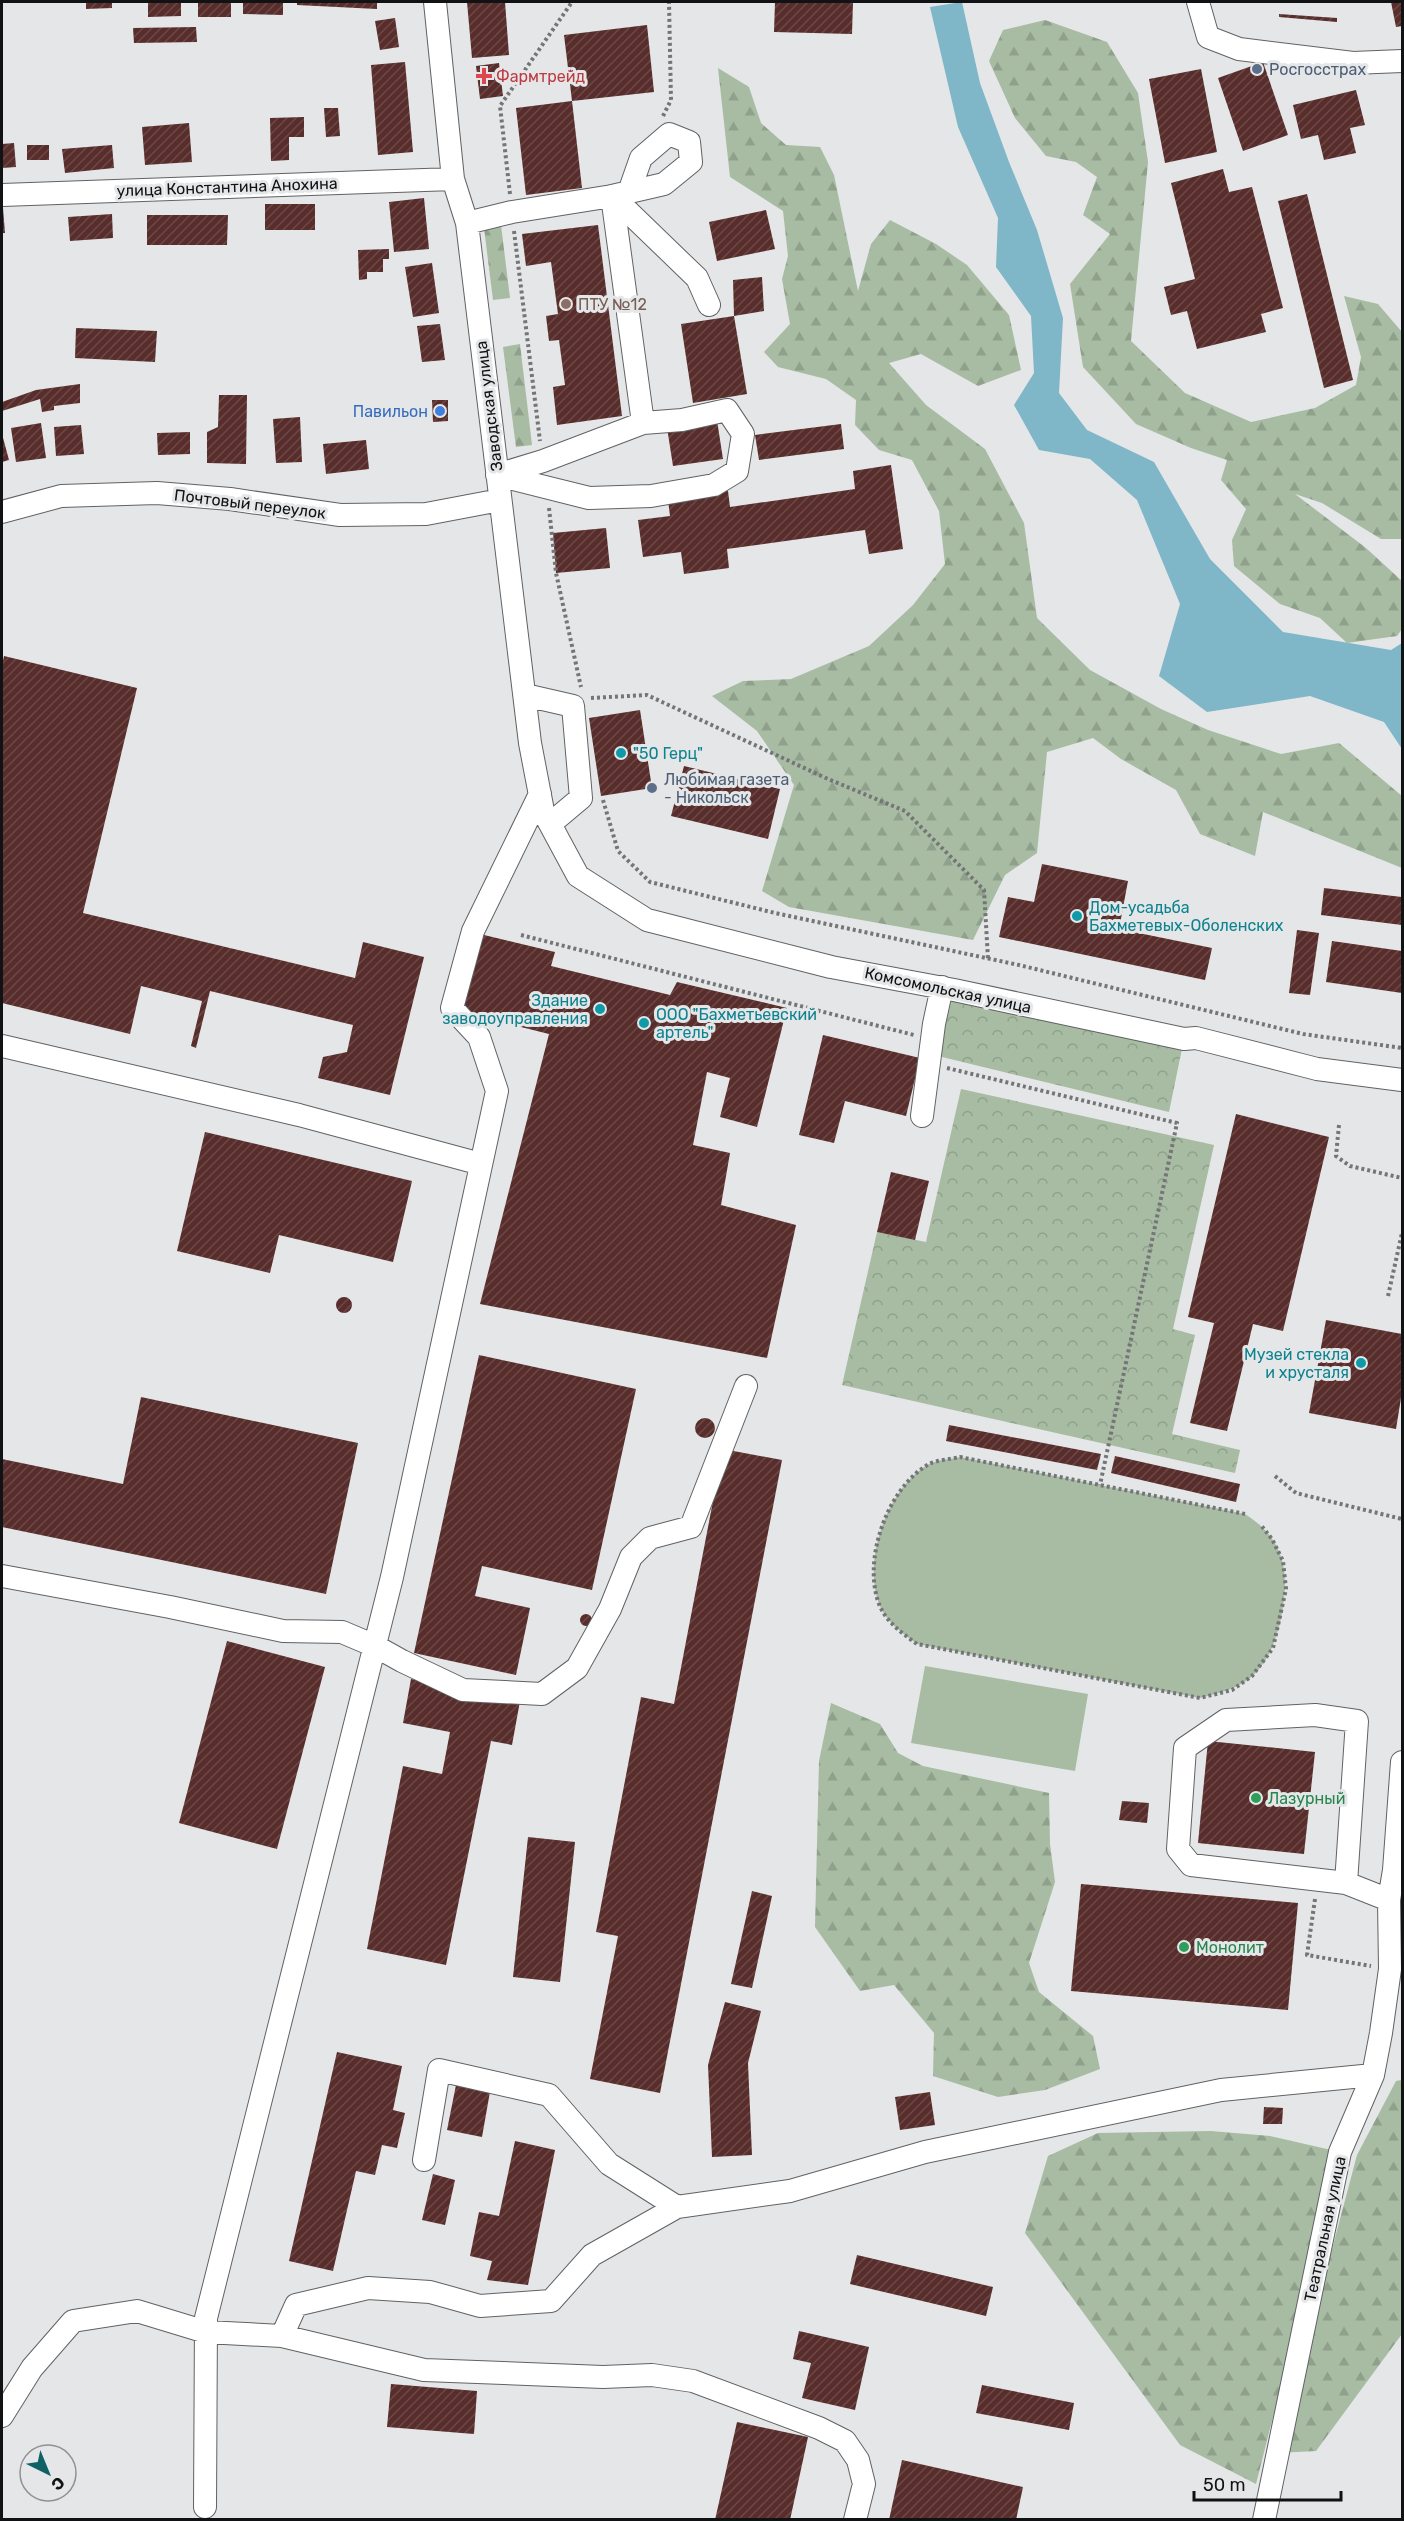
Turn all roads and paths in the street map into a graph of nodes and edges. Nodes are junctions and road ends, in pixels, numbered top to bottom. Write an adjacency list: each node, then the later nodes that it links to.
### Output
1 (435, 2): 7 (street, Заводская улица)
2 (572, 2): 10 (path)
3 (669, 2): 6 (path)
4 (1198, 2): 5 (street)
5 (1402, 61)
6 (661, 119)
7 (453, 179): 9 (street, улица Константина Анохина); 11 (street, Заводская улица)
8 (621, 194): 10 (street); 12 (street); 13 (street)
9 (2, 195)
10 (512, 212): 11 (street); 14 (path)
11 (467, 223): 15 (street, Заводская улица)
12 (710, 305)
13 (643, 423): 14 (street); 16 (street)
14 (543, 461): 15 (street)
15 (497, 475): 16 (street); 17 (street, Заводская улица)
16 (547, 487): 19 (path)
17 (500, 500): 18 (street, Почтовый переулок); 20 (street, Заводская улица)
18 (2, 512)
19 (581, 688)
20 (525, 694): 23 (street, Заводская улица); 23 (street)
21 (584, 699): 25 (path)
22 (601, 796): 25 (path)
23 (544, 810): 26 (street, Комсомольская улица); 34 (street)
24 (520, 935): 27 (path)
25 (988, 959): 29 (path)
26 (942, 987): 27 (street); 31 (street, Комсомольская улица)
27 (932, 1039): 30 (street)
28 (2, 1046): 34 (street)
29 (1402, 1048)
30 (929, 1064): 32 (street); 40 (path)
31 (1402, 1080)
32 (922, 1116)
33 (1339, 1125): 35 (path)
34 (481, 1164): 45 (street)
35 (1402, 1178)
36 (1402, 1233): 37 (path)
37 (1388, 1296)
38 (746, 1386): 45 (street)
39 (1275, 1476): 42 (path)
40 (1100, 1485): 41 (path); 43 (path)
41 (1245, 1514)
42 (1402, 1519)
43 (1260, 1524)
44 (2, 1576): 45 (street)
45 (375, 1646): 55 (street)
46 (1402, 1762): 47 (street, Театральная улица)
47 (1398, 1875): 50 (street, Театральная улица)
48 (1318, 1880): 49 (street); 49 (street); 51 (path)
49 (1346, 1883): 50 (street)
50 (1389, 1900): 51 (street, Театральная улица)
51 (1390, 1969): 52 (street, Театральная улица)
52 (1373, 2075): 54 (street); 60 (street, Театральная улица)
53 (424, 2160): 54 (street)
54 (677, 2207): 56 (street)
55 (206, 2332): 56 (street); 57 (street); 58 (street)
56 (282, 2336): 59 (street)
57 (2, 2416)
58 (205, 2507)
59 (855, 2520)
60 (1264, 2520)

